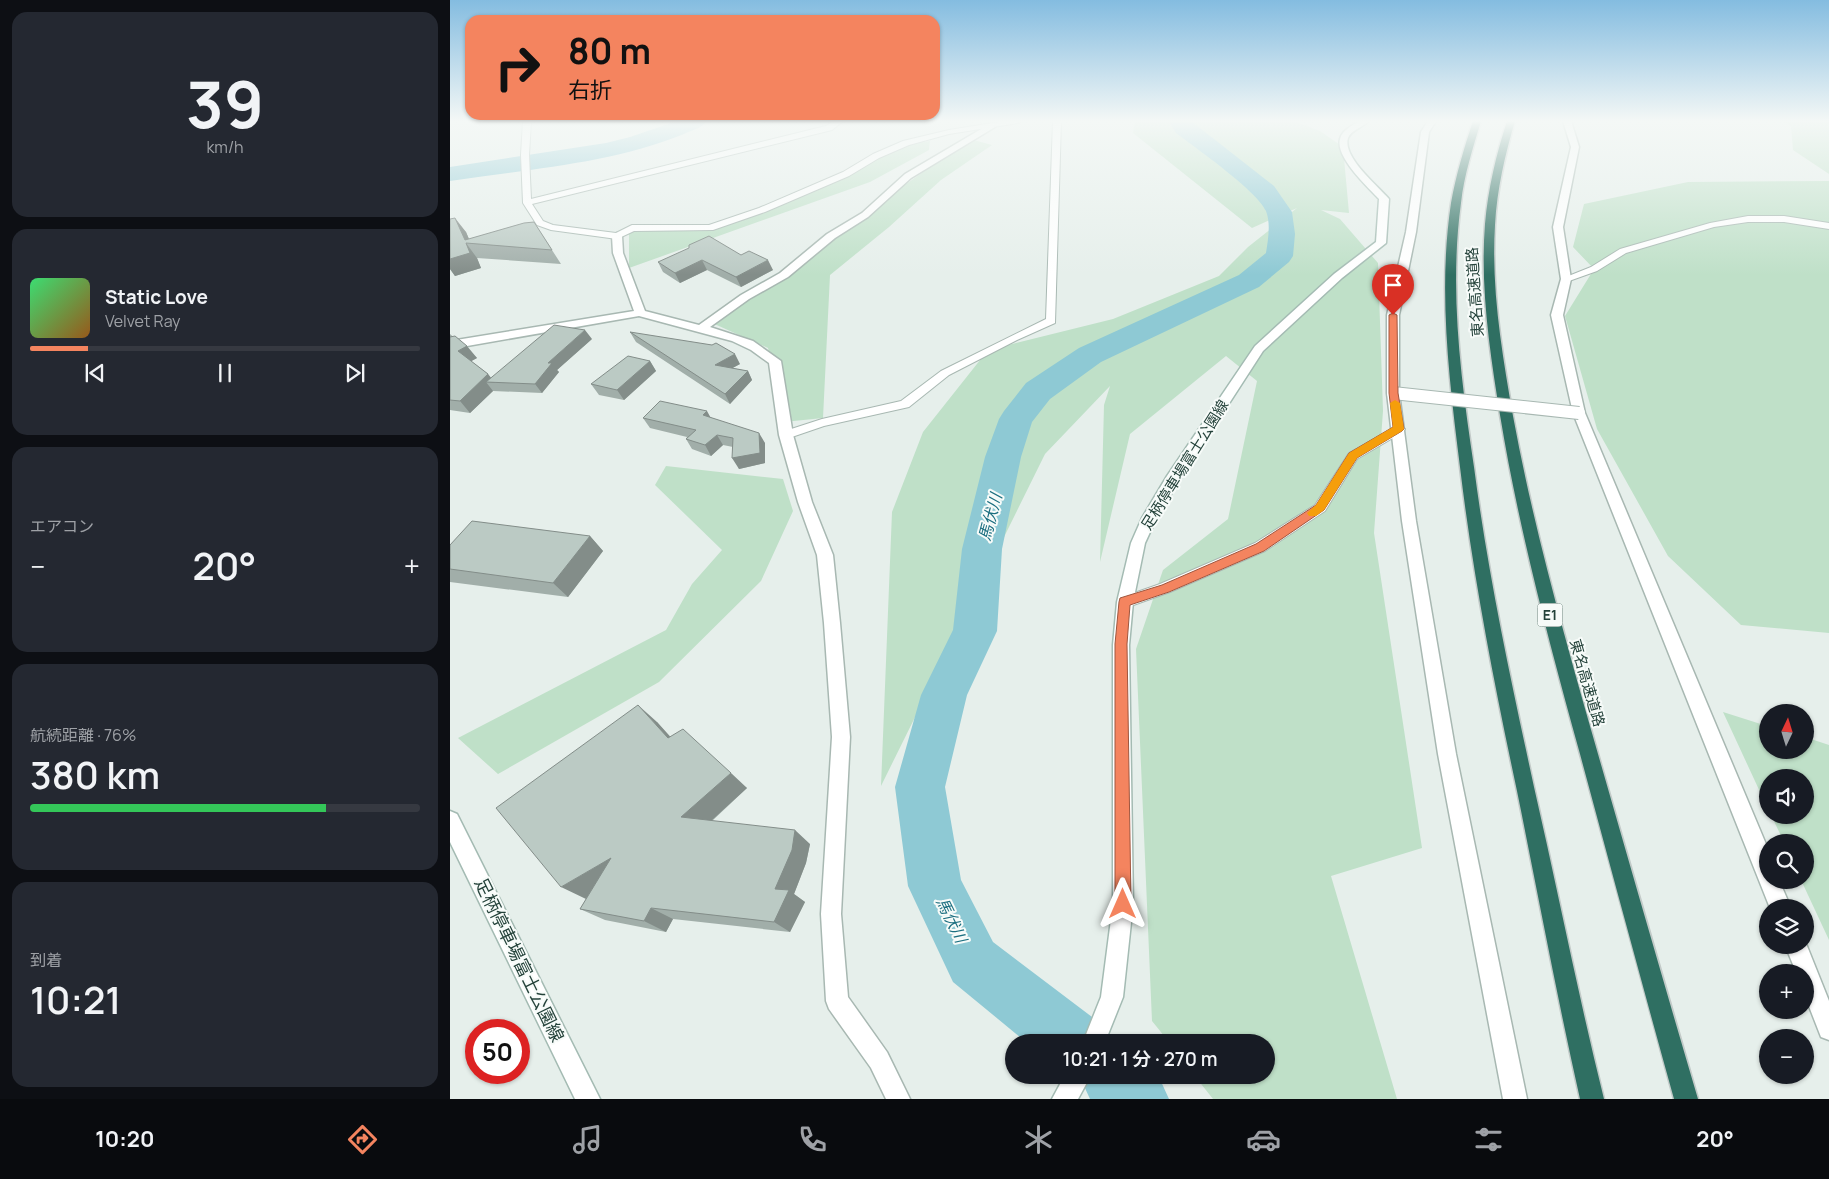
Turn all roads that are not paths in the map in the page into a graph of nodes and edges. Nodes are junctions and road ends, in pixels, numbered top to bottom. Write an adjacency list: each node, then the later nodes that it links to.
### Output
1 (526, 172): 11 (lane)
2 (651, 172): 11 (lane)
3 (849, 172): 13 (lane)
4 (914, 172): 16 (street)
5 (1055, 172): 21 (lane)
6 (1361, 172): 22 (street, 足柄停車場富士公園線)
7 (1419, 172): 18 (street)
8 (1462, 172): 33 (highway, 東名高速道路)
9 (1496, 172): 34 (highway, 東名高速道路 / E1)
10 (1570, 172): 14 (street)
11 (527, 203): 13 (lane)
12 (1829, 226): 14 (lane)
13 (617, 236): 15 (street)
14 (1566, 280): 19 (street)
15 (640, 313): 16 (street); 17 (street)
16 (702, 328): 21 (street)
17 (450, 345)
18 (1394, 393): 19 (street, bridge); 20 (street)
19 (1579, 413): 24 (street)
20 (1399, 429): 22 (lane); 32 (street)
21 (786, 435): 30 (street)
22 (1125, 602): 27 (street, 足柄停車場富士公園線)
23 (450, 821): 29 (street, 足柄停車場富士公園線)
24 (1759, 854)
25 (1800, 954): 26 (street)
26 (1829, 1029)
27 (1097, 1034)
28 (1073, 1084): 31 (street)
29 (588, 1099)
30 (898, 1099)
31 (1064, 1099)
32 (1514, 1099)
33 (1592, 1099)
34 (1686, 1099)

